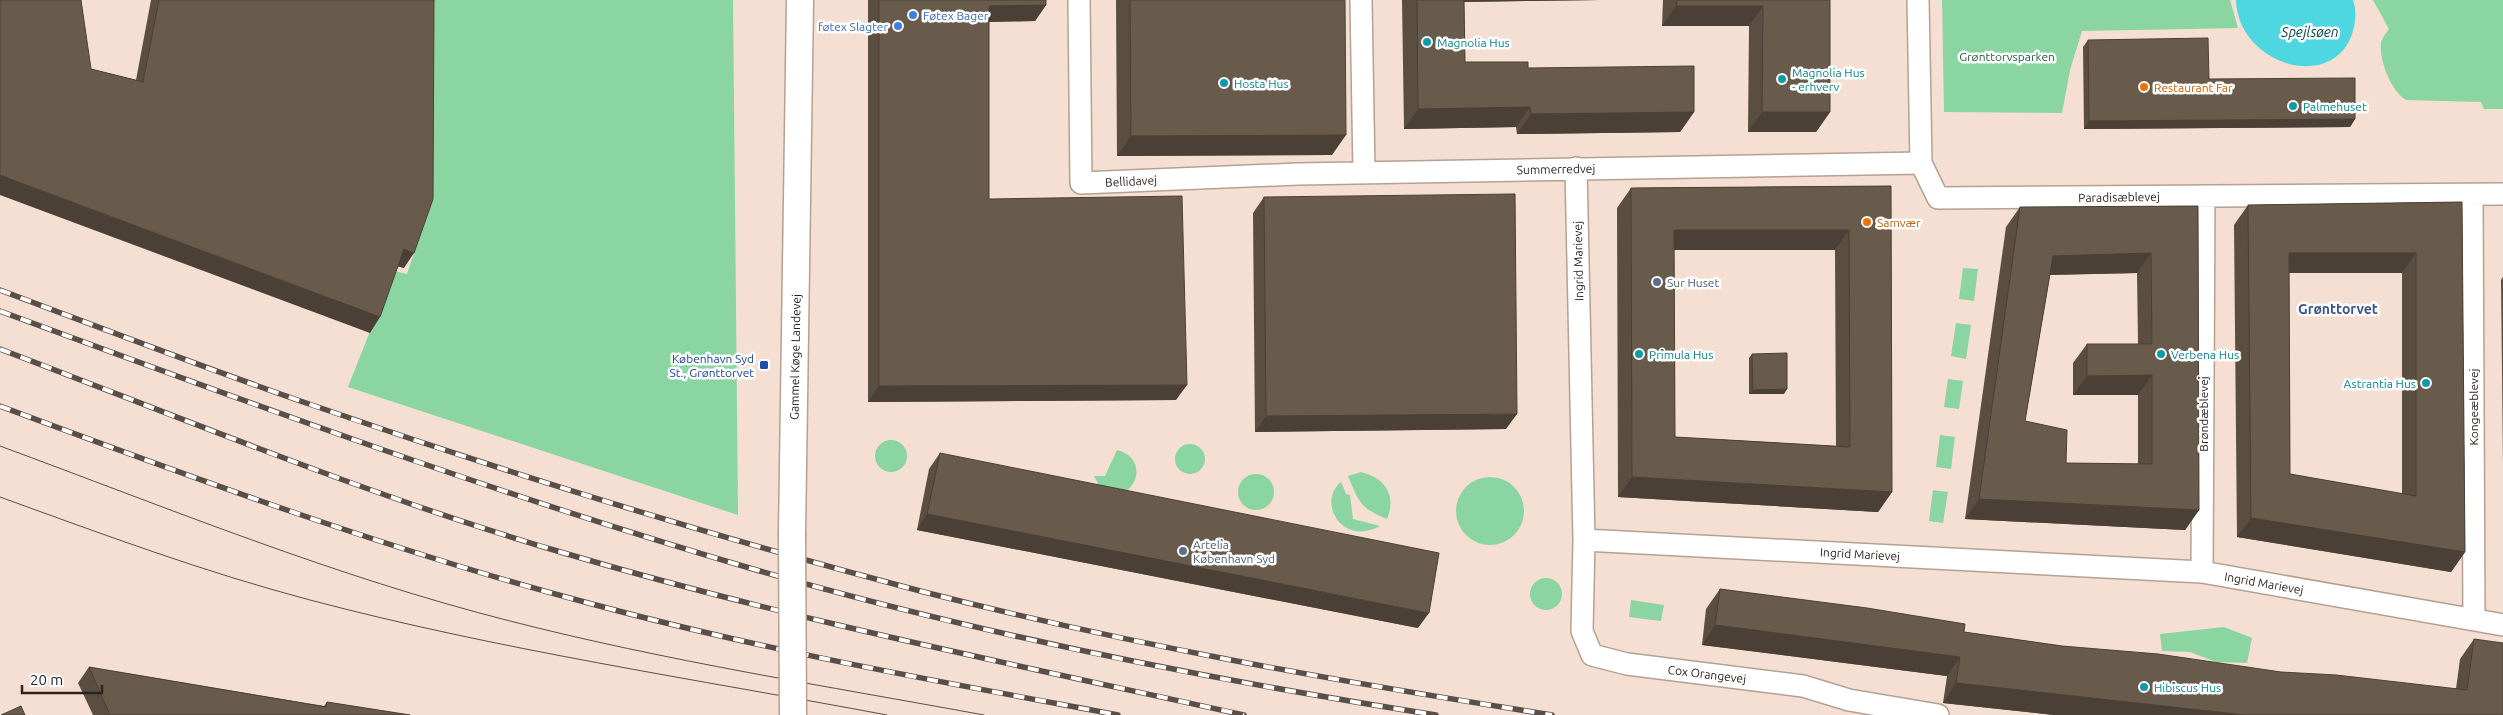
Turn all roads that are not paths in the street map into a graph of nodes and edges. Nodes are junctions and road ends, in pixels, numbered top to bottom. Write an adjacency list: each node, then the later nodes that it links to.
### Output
1 (800, 0): 15 (street, Gammel Køge Landevej, bridge)
2 (1079, 0): 7 (street, Bellidavej)
3 (1361, 0): 7 (street)
4 (1918, 0): 5 (street, Paradisæblevej)
5 (1920, 163): 6 (street, Summerredvej); 10 (street, Paradisæblevej)
6 (1576, 168): 7 (street, Summerredvej); 11 (street, Ingrid Marievej)
7 (1364, 172)
8 (2503, 194): 9 (street, Paradisæblevej)
9 (2472, 195): 10 (street, Paradisæblevej); 13 (street, Kongeæblevej)
10 (2204, 196): 12 (street, Brøndæblevej)
11 (1584, 540): 12 (street, Ingrid Marievej); 16 (street, Cox Orangevej)
12 (2202, 572): 13 (street, Ingrid Marievej)
13 (2474, 620): 14 (street, Ingrid Marievej)
14 (2503, 625)
15 (793, 715)
16 (1938, 715)

